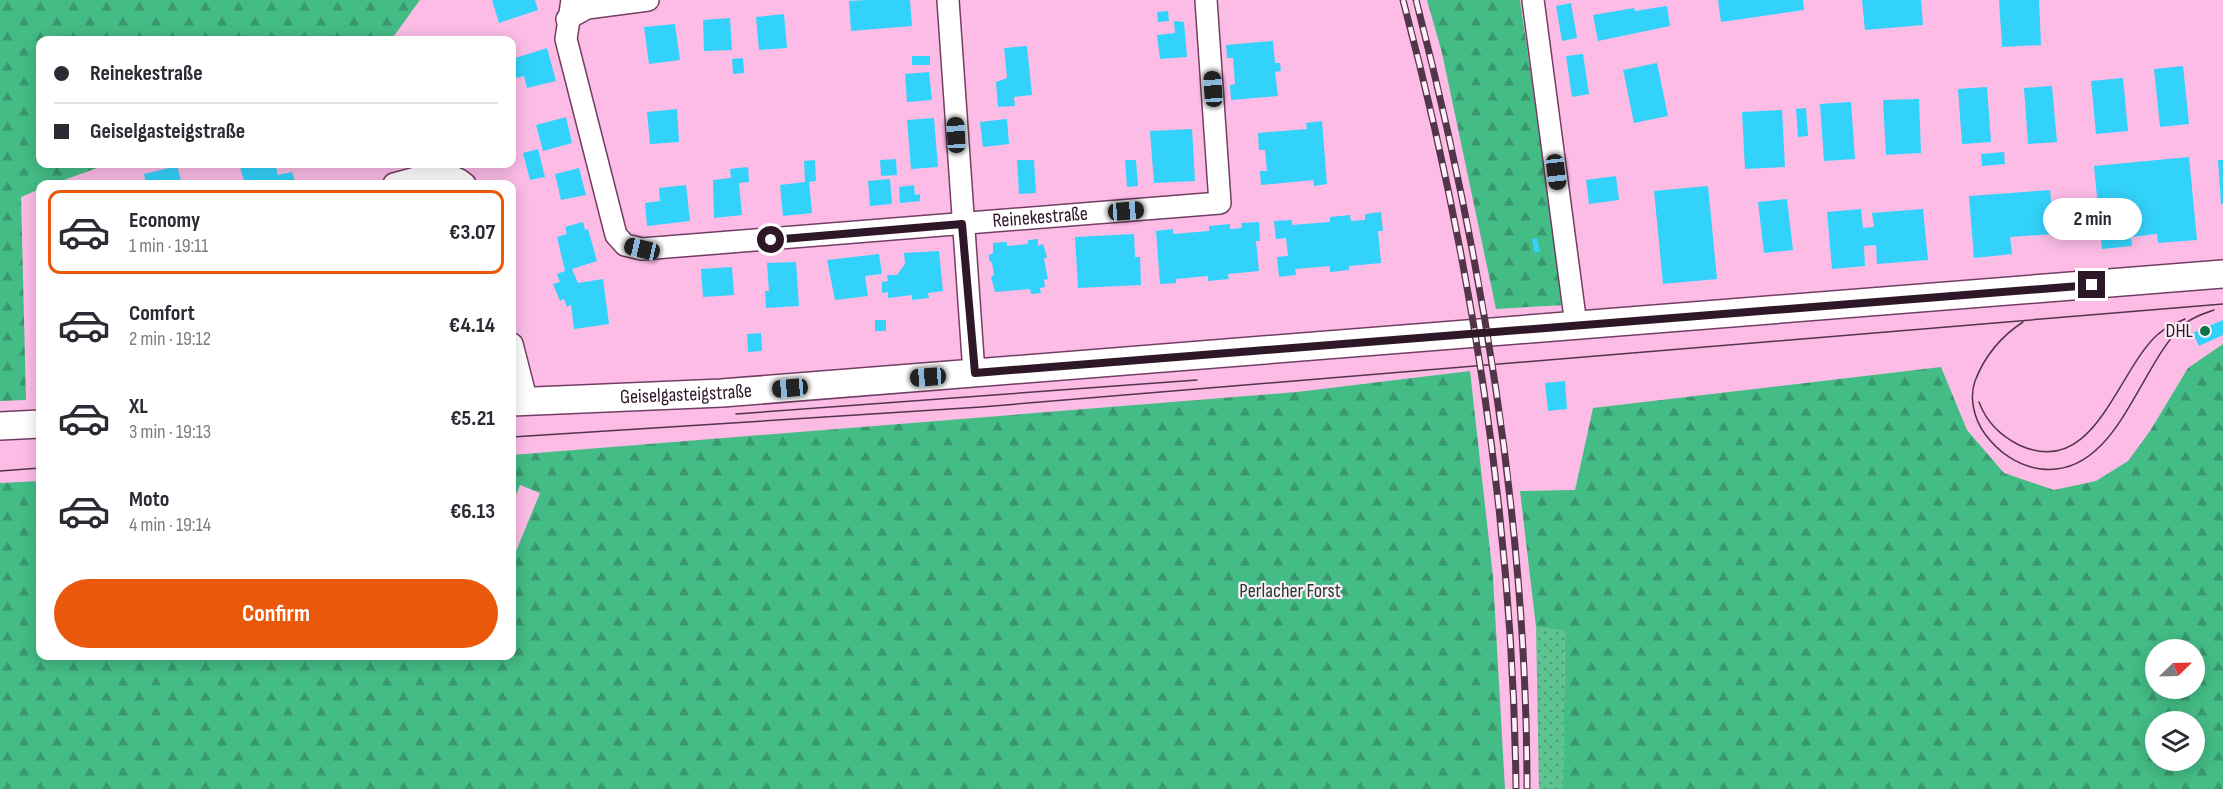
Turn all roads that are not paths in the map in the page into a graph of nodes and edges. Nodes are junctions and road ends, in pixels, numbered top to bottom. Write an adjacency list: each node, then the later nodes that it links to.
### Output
1 (648, 0): 5 (street)
2 (948, 0): 8 (street)
3 (1206, 0): 8 (street, Reinekestraße)
4 (1533, 0): 10 (street)
5 (569, 10): 8 (street, Reinekestraße)
6 (410, 180): 7 (street)
7 (458, 180)
8 (962, 224): 11 (street)
9 (2223, 274): 10 (main road, Geiselgasteigstraße)
10 (1576, 325): 11 (main road, Geiselgasteigstraße)
11 (975, 373): 13 (main road, Geiselgasteigstraße)
12 (516, 377): 13 (street)
13 (519, 402)
14 (36, 424): 15 (main road)
15 (0, 426)

